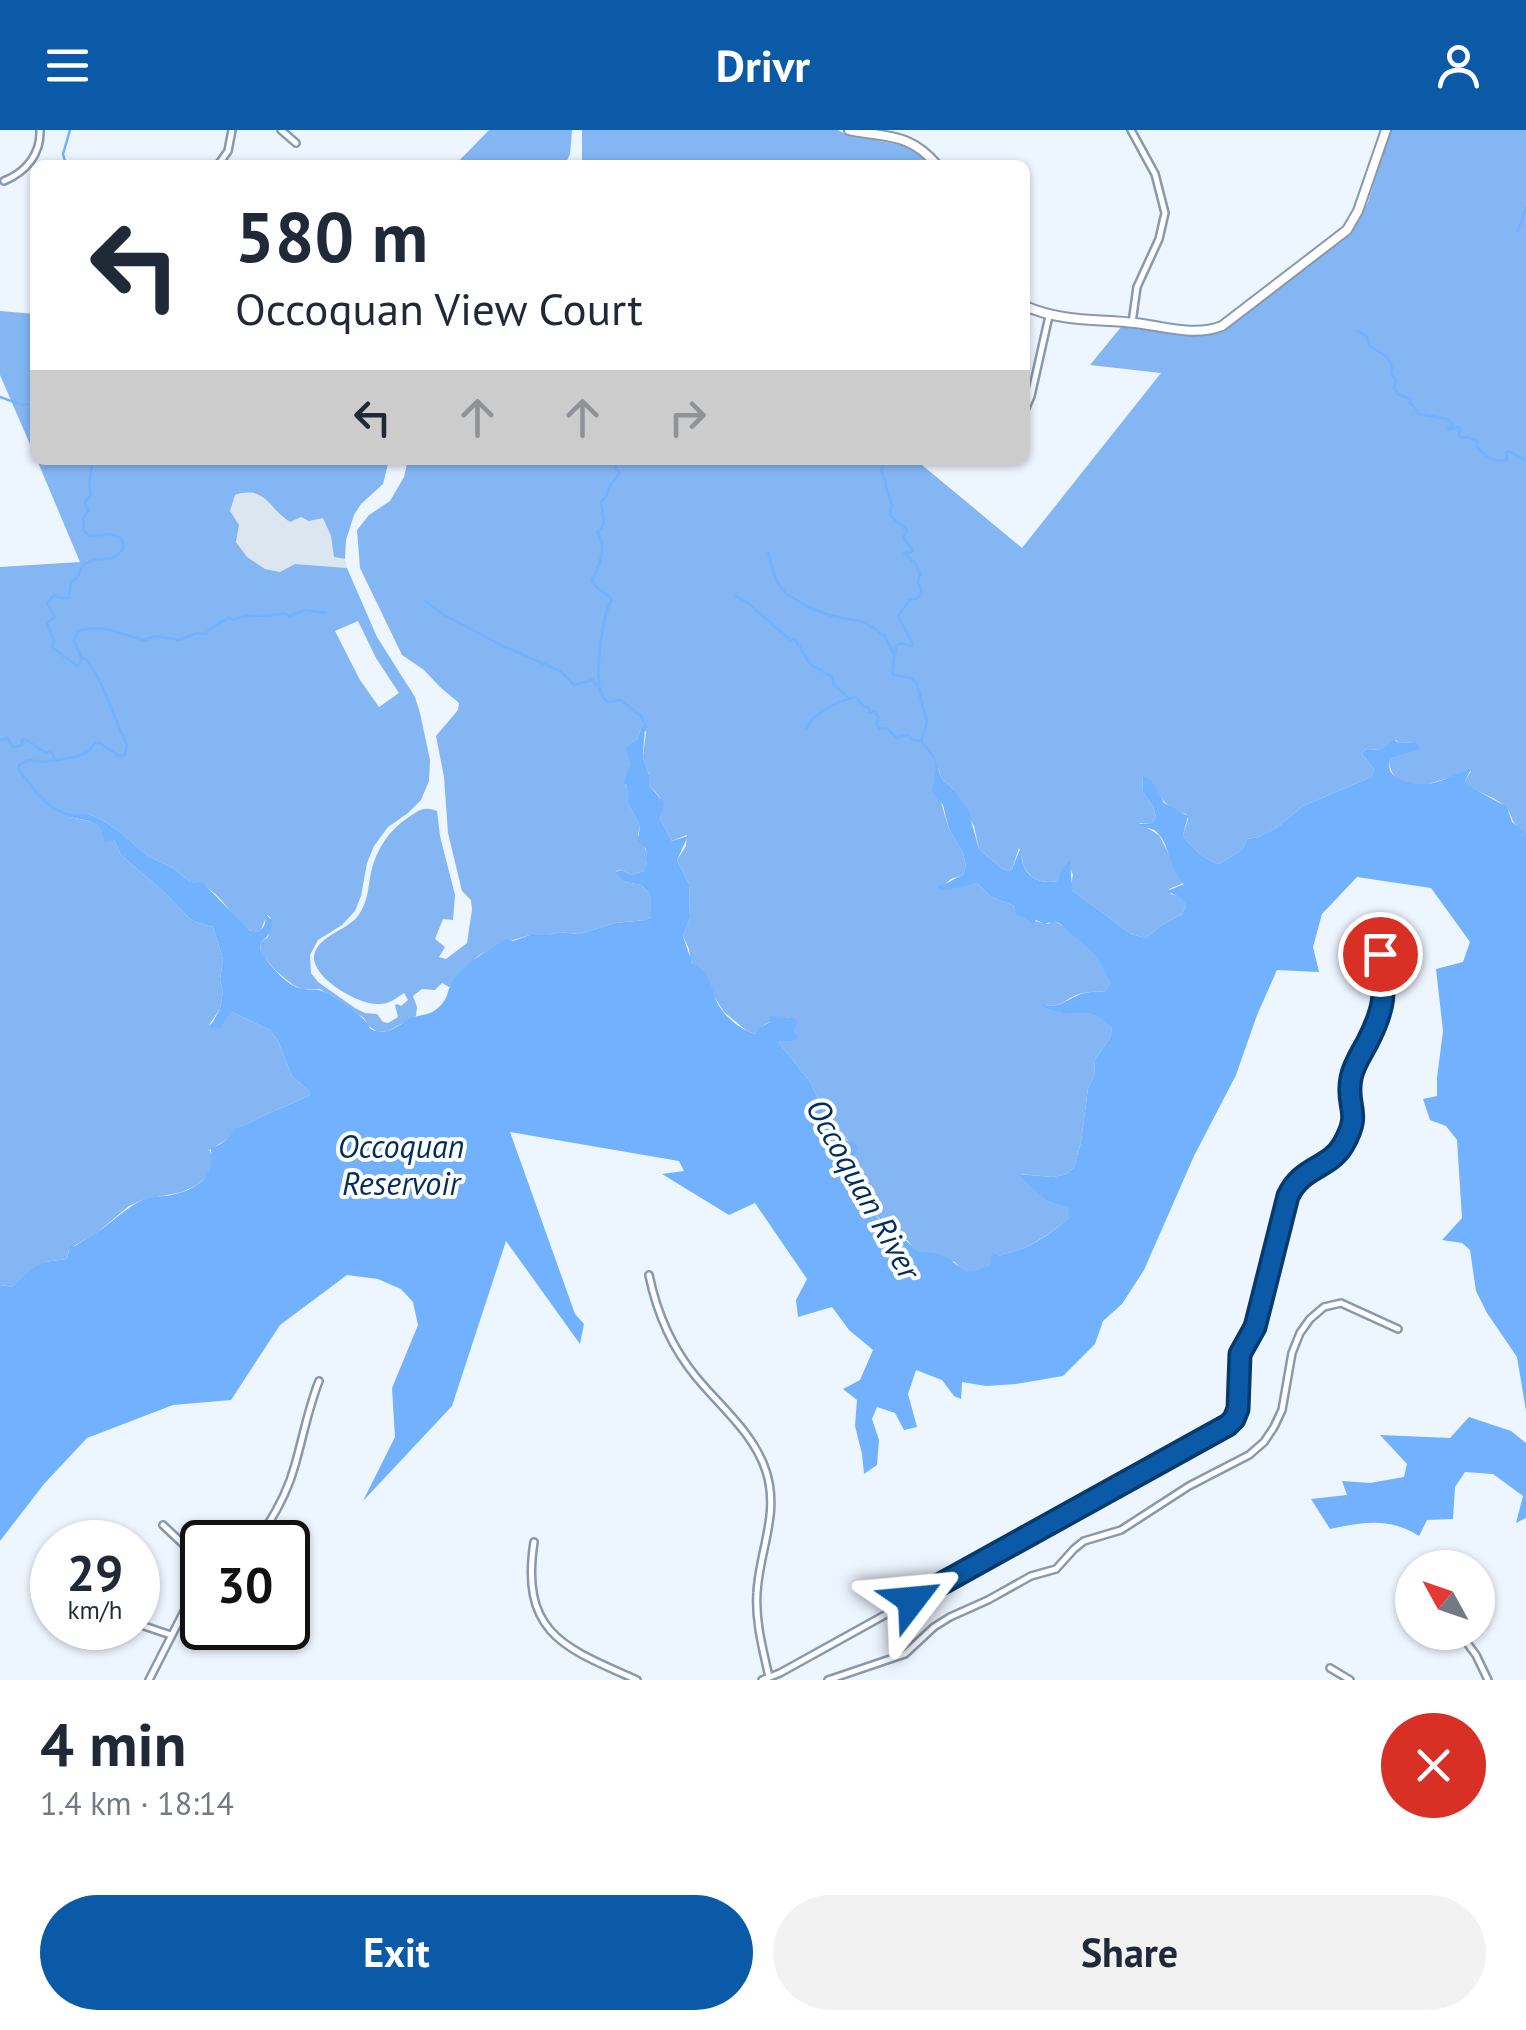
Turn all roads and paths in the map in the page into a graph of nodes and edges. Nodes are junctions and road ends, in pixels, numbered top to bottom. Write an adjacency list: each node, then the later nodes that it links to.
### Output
1 (40, 130): 8 (street)
2 (232, 130): 9 (street)
3 (281, 130): 7 (street)
4 (849, 130): 10 (street)
5 (1131, 130): 15 (street)
6 (1386, 130): 15 (street)
7 (296, 142)
8 (32, 160)
9 (222, 160)
10 (932, 160)
11 (30, 162): 12 (street)
12 (4, 181)
13 (1030, 308): 14 (street)
14 (1050, 316): 15 (street); 16 (street)
15 (1132, 322)
16 (1030, 398)
17 (1380, 954): 30 (street)
18 (649, 1274): 30 (street)
19 (1398, 1329): 33 (street)
20 (319, 1382): 21 (street)
21 (269, 1520)
22 (164, 1526): 23 (street)
23 (180, 1541)
24 (534, 1542): 32 (street)
25 (180, 1618): 27 (street)
26 (160, 1631): 27 (street)
27 (171, 1635): 31 (street)
28 (1473, 1650): 35 (street)
29 (1330, 1668): 34 (street)
30 (767, 1679)
31 (149, 1680)
32 (637, 1680)
33 (828, 1680)
34 (1350, 1680)
35 (1488, 1680)

